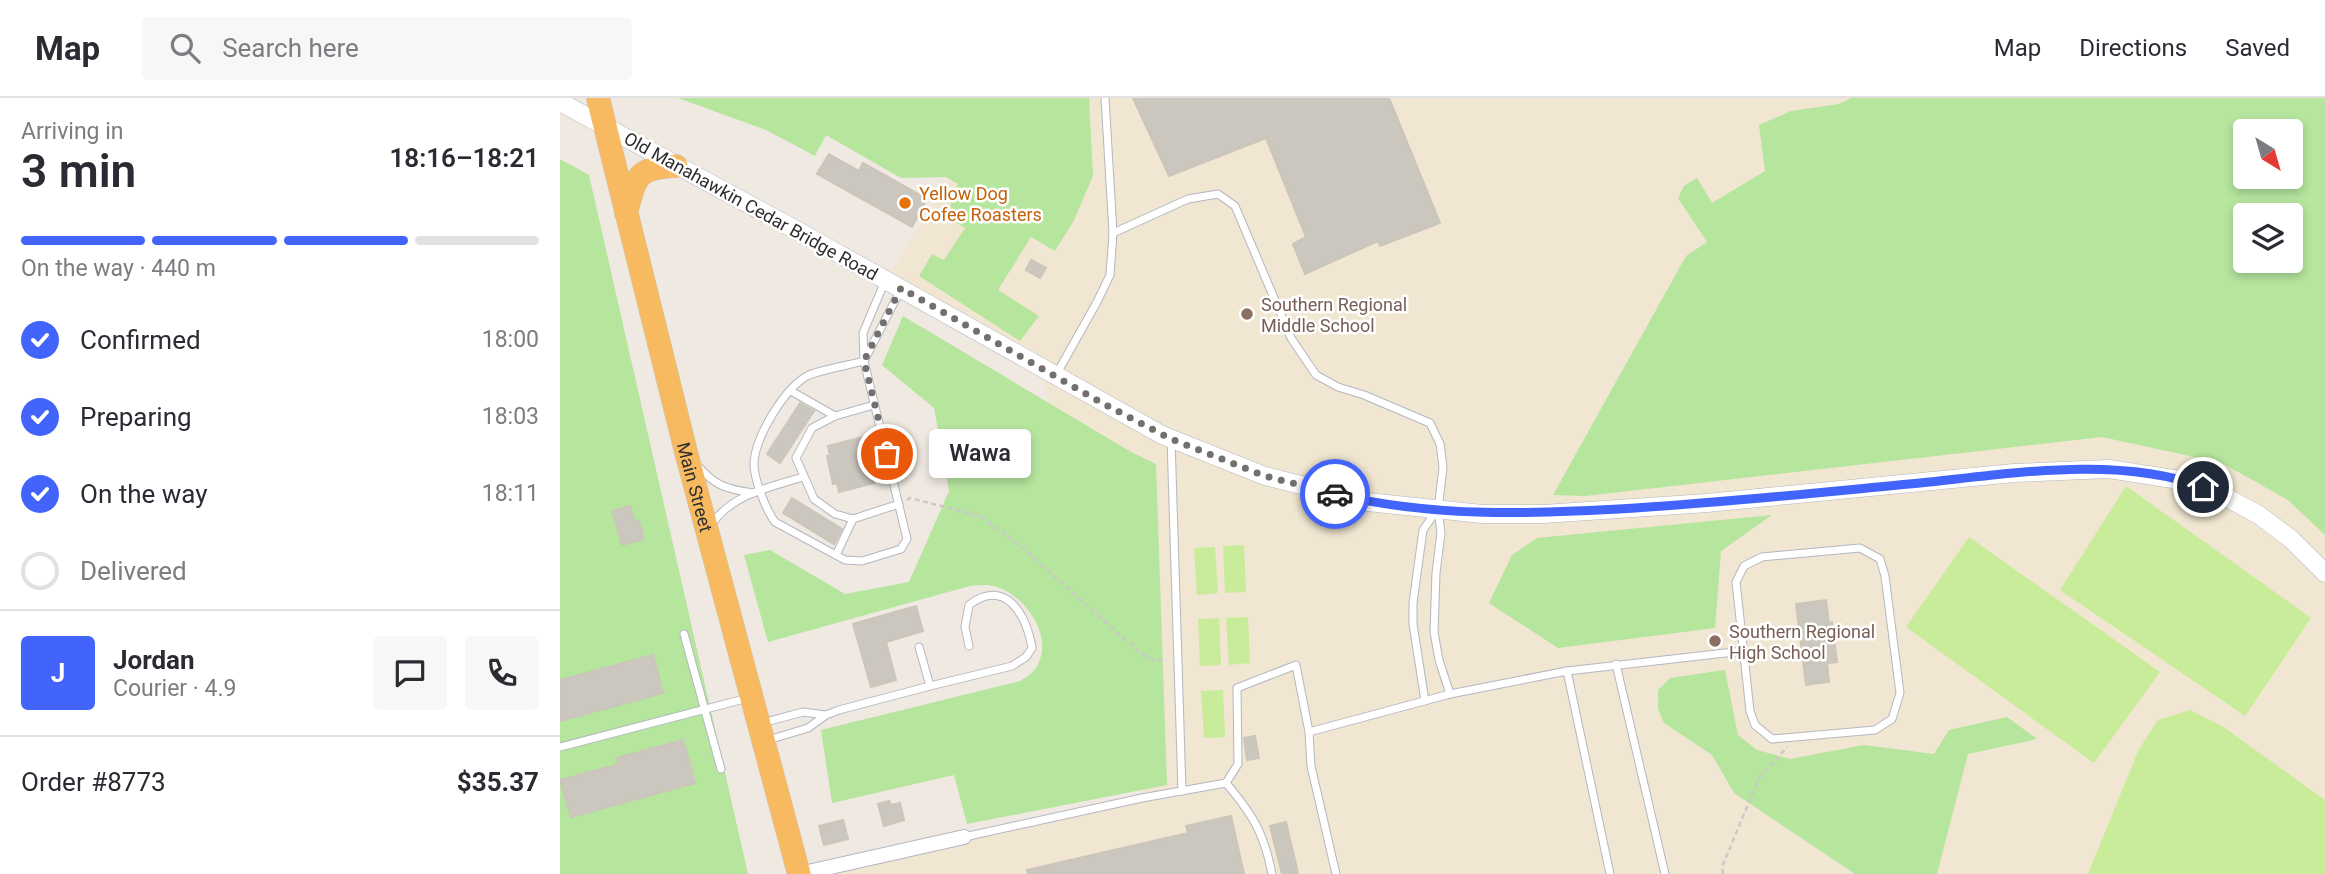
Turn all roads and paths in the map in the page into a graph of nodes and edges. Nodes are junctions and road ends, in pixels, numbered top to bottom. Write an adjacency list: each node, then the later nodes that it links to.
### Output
1 (598, 98): 4 (highway, Main Street)
2 (1105, 98): 7 (lane)
3 (560, 102): 4 (street, Old Manahawkin Cedar Bridge Road)
4 (605, 126): 5 (street, Old Manahawkin Cedar Bridge Road); 6 (highway, Main Street)
5 (676, 166): 6 (highway); 8 (street, Old Manahawkin Cedar Bridge Road)
6 (626, 213): 15 (highway, Main Street)
7 (1113, 233): 10 (lane); 19 (lane)
8 (893, 284): 9 (lane); 9 (lane); 10 (street, Old Manahawkin Cedar Bridge Road)
9 (864, 361): 11 (lane); 12 (lane)
10 (1056, 376): 14 (street, Old Manahawkin Cedar Bridge Road)
11 (791, 391): 13 (lane); 17 (lane)
12 (874, 405): 13 (lane); 18 (lane)
13 (835, 416): 16 (lane)
14 (1171, 439): 19 (street, Old Manahawkin Cedar Bridge Road); 28 (lane)
15 (686, 452): 17 (lane); 21 (highway, Main Street)
16 (803, 477): 17 (lane); 20 (lane)
17 (757, 491): 21 (lane); 22 (lane)
18 (899, 504): 20 (lane); 22 (lane); 28 (path)
19 (1438, 510): 23 (street, Old Manahawkin Cedar Bridge Road); 32 (lane); 34 (lane)
20 (853, 519): 22 (lane)
21 (708, 530): 33 (highway, Main Street)
22 (835, 555)
23 (2325, 573)
24 (684, 634): 35 (lane)
25 (969, 646): 31 (lane)
26 (919, 647): 31 (lane)
27 (1743, 651): 29 (lane); 39 (lane); 39 (lane)
28 (1177, 660): 43 (lane)
29 (1616, 664): 30 (lane); 49 (lane)
30 (1567, 671): 32 (lane); 48 (lane)
31 (930, 686): 36 (lane)
32 (1450, 694): 34 (lane)
33 (752, 697): 35 (lane); 37 (highway, Main Street)
34 (1425, 701): 38 (lane)
35 (704, 708): 40 (lane); 41 (lane)
36 (826, 715): 37 (lane); 37 (lane)
37 (762, 732): 45 (highway, Main Street)
38 (1309, 732): 42 (lane); 47 (lane)
39 (1796, 737): 50 (path)
40 (560, 747)
41 (721, 769)
42 (1226, 783): 43 (lane); 46 (lane)
43 (1182, 791): 44 (lane)
44 (964, 837): 45 (street)
45 (799, 874)
46 (1272, 874)
47 (1336, 874)
48 (1609, 874)
49 (1665, 874)
50 (1723, 874)

